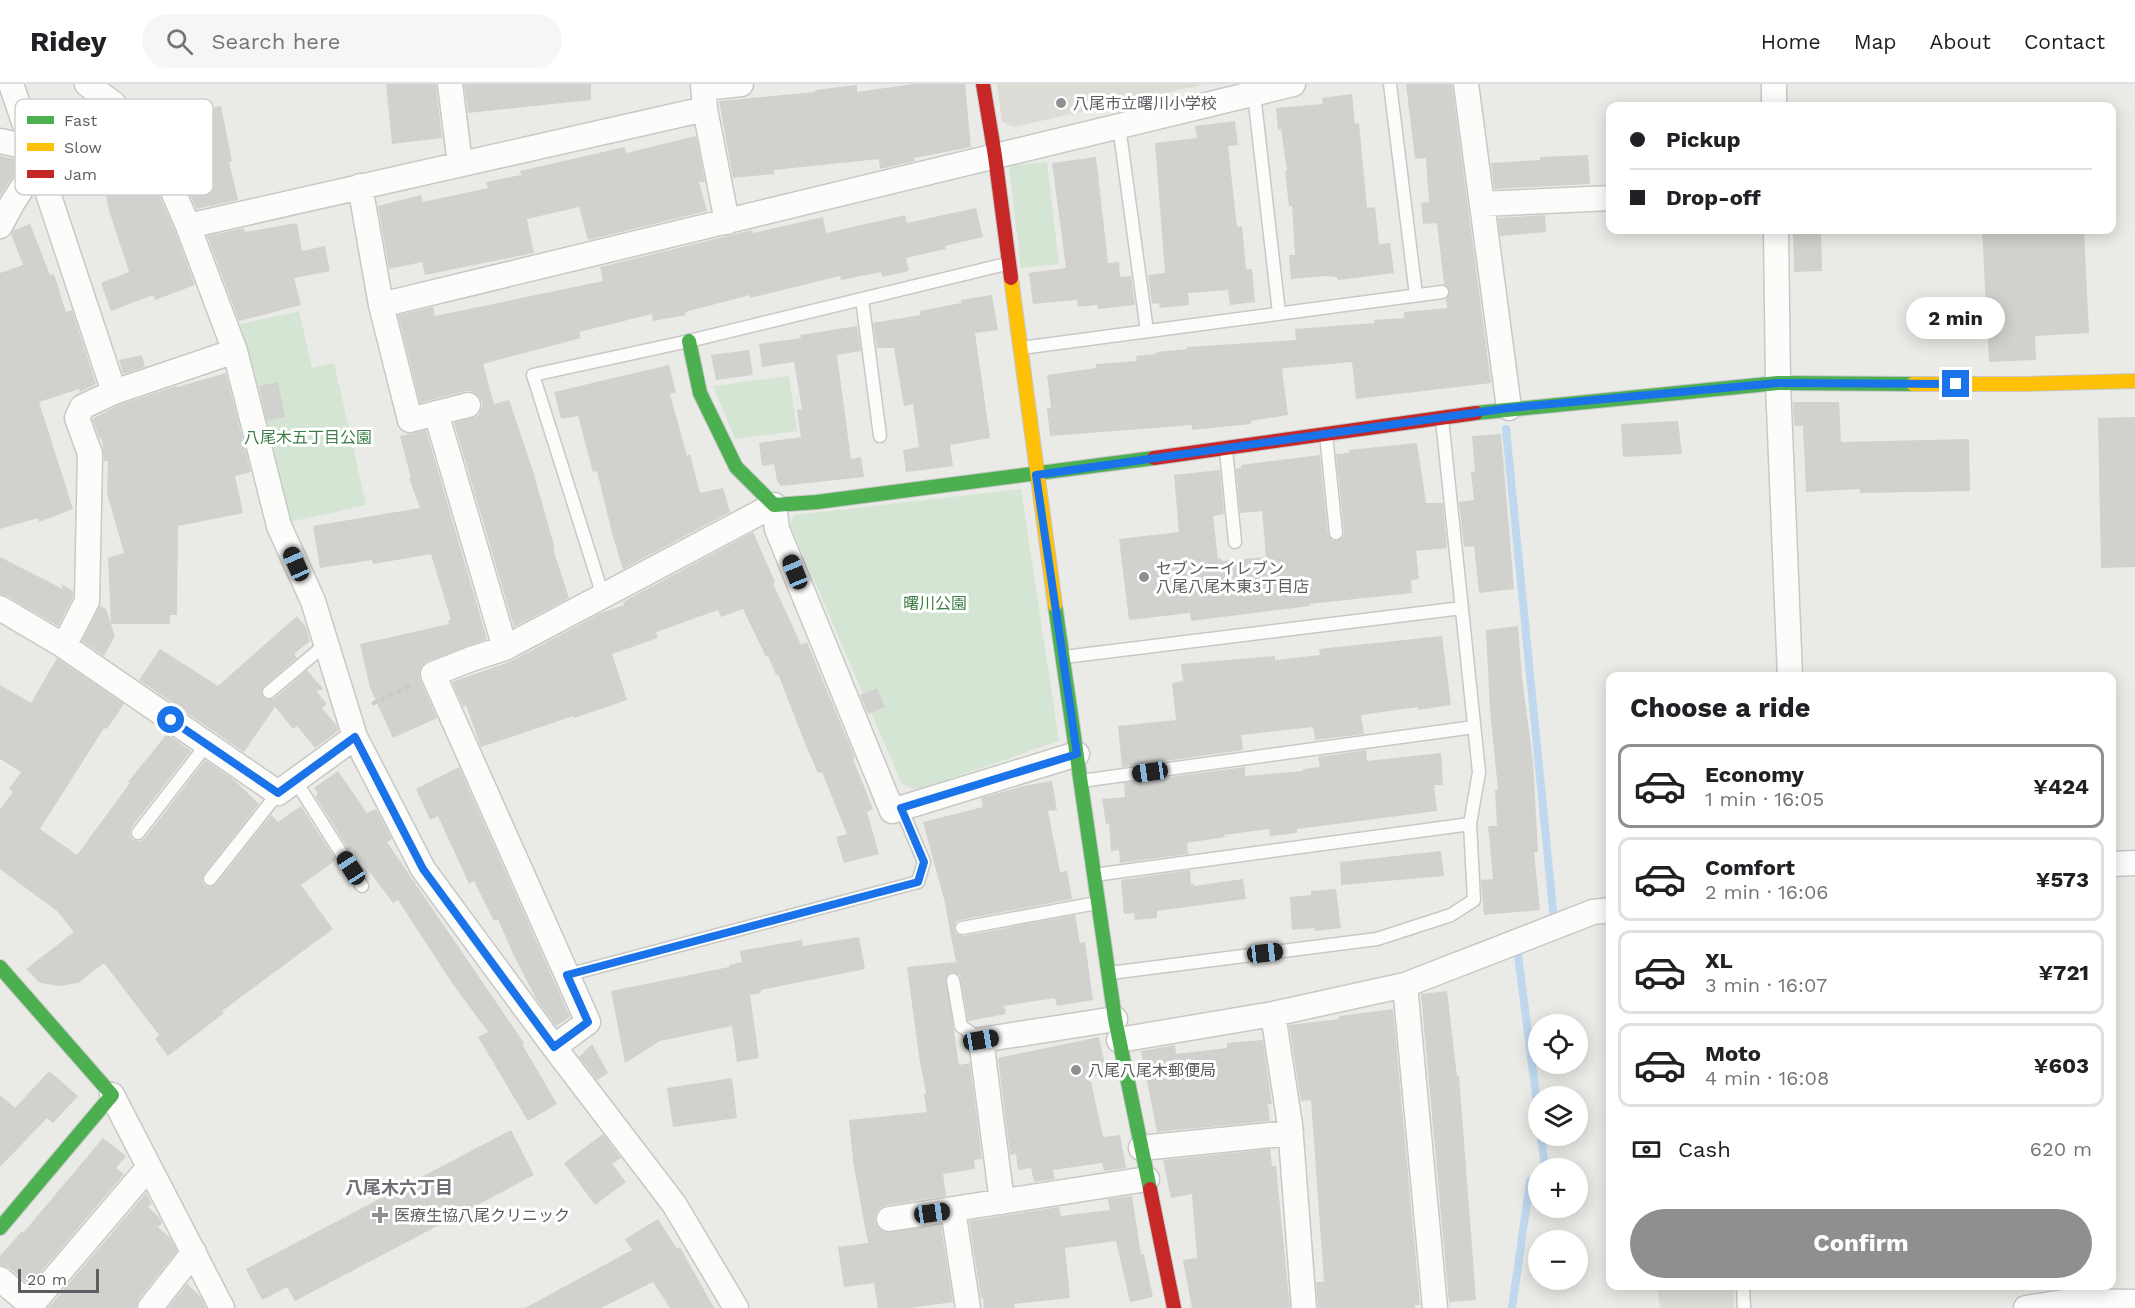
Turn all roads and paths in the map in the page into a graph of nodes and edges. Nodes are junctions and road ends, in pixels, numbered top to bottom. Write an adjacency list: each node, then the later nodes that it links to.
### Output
1 (11, 84): 12 (street)
2 (87, 84): 13 (street)
3 (450, 84): 19 (street)
4 (741, 84): 11 (street)
5 (983, 84): 18 (street)
6 (1293, 84): 10 (street)
7 (1390, 84): 33 (lane)
8 (1466, 84): 26 (street)
9 (1774, 84): 14 (street)
10 (1254, 93): 15 (street); 36 (lane)
11 (704, 94): 19 (street); 27 (street)
12 (16, 99)
13 (107, 99)
14 (1774, 102)
15 (1119, 126): 18 (street); 37 (lane)
16 (0, 141): 17 (street)
17 (15, 147)
18 (995, 156): 27 (street); 31 (street)
19 (460, 164): 21 (street)
20 (15, 186): 25 (street)
21 (360, 186): 29 (street); 35 (street)
22 (48, 195): 43 (street)
23 (175, 195): 29 (street)
24 (1606, 198): 26 (street)
25 (6, 200): 28 (street)
26 (1482, 204): 45 (street)
27 (727, 222): 35 (street)
28 (0, 226)
29 (188, 226): 40 (street)
30 (1776, 234): 42 (street)
31 (1009, 264): 34 (lane); 39 (street)
32 (1442, 291): 33 (lane)
33 (1416, 295): 36 (lane)
34 (862, 299): 38 (lane); 49 (lane)
35 (381, 305): 46 (street)
36 (1280, 313): 37 (lane)
37 (1147, 331): 39 (lane)
38 (689, 341): 52 (street); 55 (lane)
39 (1019, 348): 51 (street)
40 (235, 351): 43 (street); 58 (street)
41 (2135, 381): 42 (street)
42 (1778, 383): 45 (street); 62 (street)
43 (114, 392): 59 (street)
44 (468, 405): 46 (street)
45 (1509, 408): 47 (street)
46 (436, 413): 60 (street)
47 (1442, 418): 48 (street); 57 (lane)
48 (1326, 434): 50 (street); 53 (lane)
49 (880, 436)
50 (1226, 448): 51 (street); 54 (lane)
51 (1036, 475): 52 (street); 61 (street)
52 (774, 505): 55 (street); 71 (street)
53 (1336, 533)
54 (1235, 542)
55 (603, 596): 60 (street)
56 (0, 608): 59 (street)
57 (1462, 608): 61 (lane); 66 (lane)
58 (326, 644): 64 (lane); 65 (street)
59 (64, 646): 67 (street)
60 (506, 648): 63 (street)
61 (1062, 657): 68 (street)
62 (1790, 672)
63 (433, 674): 65 (path); 84 (street)
64 (269, 692)
65 (352, 726): 70 (street); 90 (street)
66 (1474, 727): 69 (lane); 72 (lane)
67 (207, 744): 70 (street); 73 (lane)
68 (1077, 754): 69 (street); 71 (street)
69 (1081, 781): 76 (street)
70 (286, 787): 77 (lane); 78 (lane)
71 (901, 808): 84 (lane)
72 (1470, 824): 76 (lane); 83 (lane)
73 (138, 833)
74 (2135, 863): 75 (street)
75 (2116, 864)
76 (1094, 875): 79 (street)
77 (210, 879)
78 (362, 886)
79 (1098, 903): 81 (lane); 83 (street)
80 (1606, 911): 86 (street)
81 (962, 928)
82 (0, 967): 91 (street)
83 (1109, 973): 88 (street)
84 (567, 975): 90 (street)
85 (953, 980): 89 (lane)
86 (1405, 985): 87 (street); 112 (street)
87 (1273, 1014): 88 (street); 92 (street)
88 (1117, 1029): 89 (street); 93 (street)
89 (981, 1040): 96 (street)
90 (554, 1047): 109 (street)
91 (112, 1095): 94 (street); 99 (street)
92 (1291, 1133): 93 (street); 111 (street)
93 (1141, 1149): 95 (street)
94 (149, 1167): 100 (street); 105 (street)
95 (1148, 1179): 96 (street); 106 (street)
96 (1002, 1202): 97 (street)
97 (953, 1210): 98 (street); 110 (street)
98 (888, 1219)
99 (0, 1227)
100 (194, 1252): 107 (street); 108 (street)
101 (0, 1279): 105 (street)
102 (1743, 1290): 113 (lane)
103 (2069, 1298): 104 (street); 114 (street)
104 (2135, 1302)
105 (30, 1307)
106 (1170, 1307)
107 (150, 1308)
108 (222, 1308)
109 (736, 1308)
110 (968, 1308)
111 (1304, 1308)
112 (1435, 1308)
113 (1744, 1308)
114 (2025, 1308)

